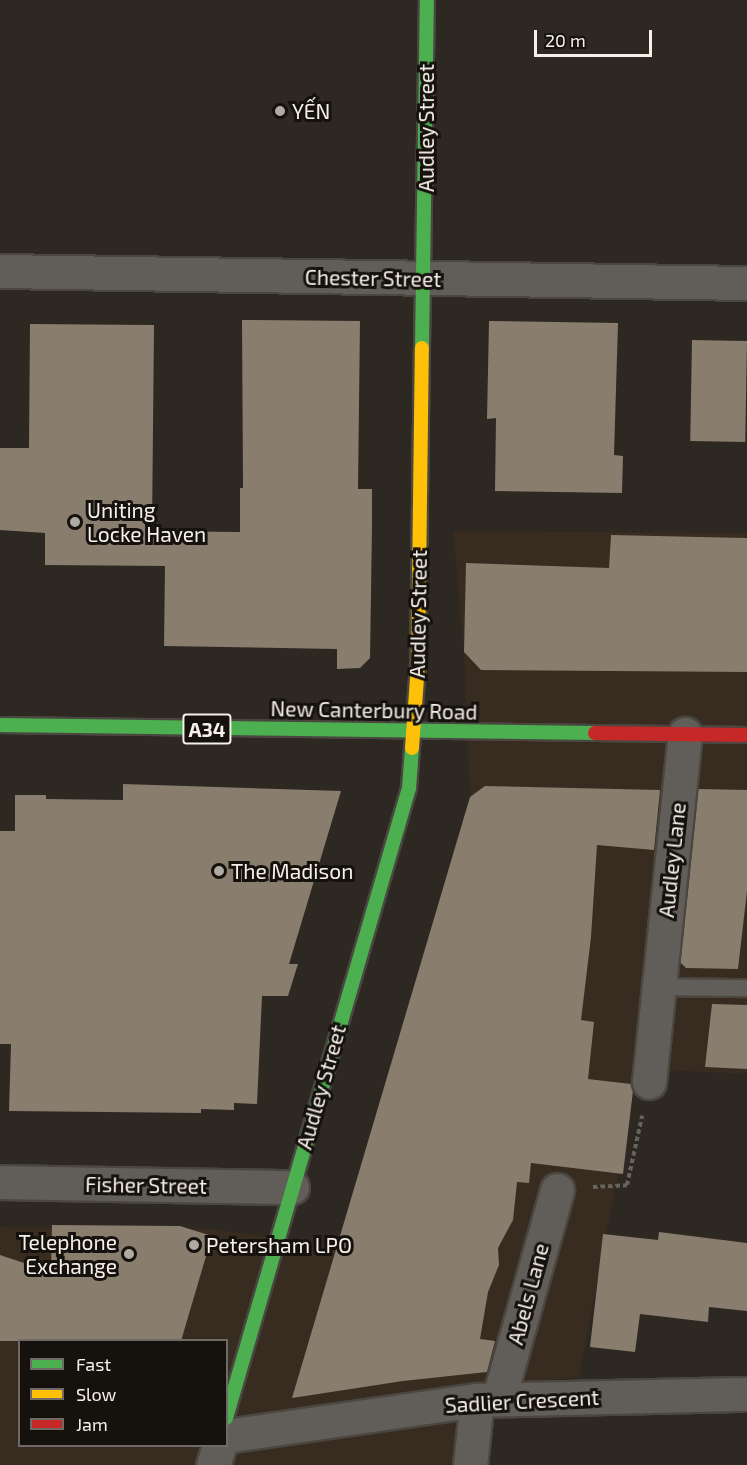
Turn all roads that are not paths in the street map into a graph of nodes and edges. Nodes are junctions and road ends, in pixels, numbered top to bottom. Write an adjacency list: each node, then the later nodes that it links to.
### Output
1 (427, 0): 3 (main road, Audley Street)
2 (0, 271): 3 (street, Chester Street)
3 (425, 279): 4 (street, Chester Street); 6 (main road, Audley Street)
4 (747, 283)
5 (0, 725): 6 (main road, New Canterbury Road / A34)
6 (414, 731): 7 (main road, New Canterbury Road / A34); 13 (main road, Audley Street)
7 (685, 734): 8 (main road, New Canterbury Road / A34); 9 (street, Audley Lane)
8 (747, 735)
9 (660, 987): 10 (lane); 11 (street, Audley Lane)
10 (747, 988)
11 (649, 1082)
12 (0, 1182): 13 (street, Fisher Street)
13 (292, 1187): 17 (main road, Audley Street)
14 (557, 1190): 16 (street, Abels Lane)
15 (747, 1394): 16 (street, Sadlier Crescent)
16 (488, 1399): 18 (street, Sadlier Crescent); 21 (street, Abels Lane)
17 (228, 1411)
18 (228, 1436)
19 (219, 1447): 20 (street)
20 (213, 1465)
21 (470, 1465)

